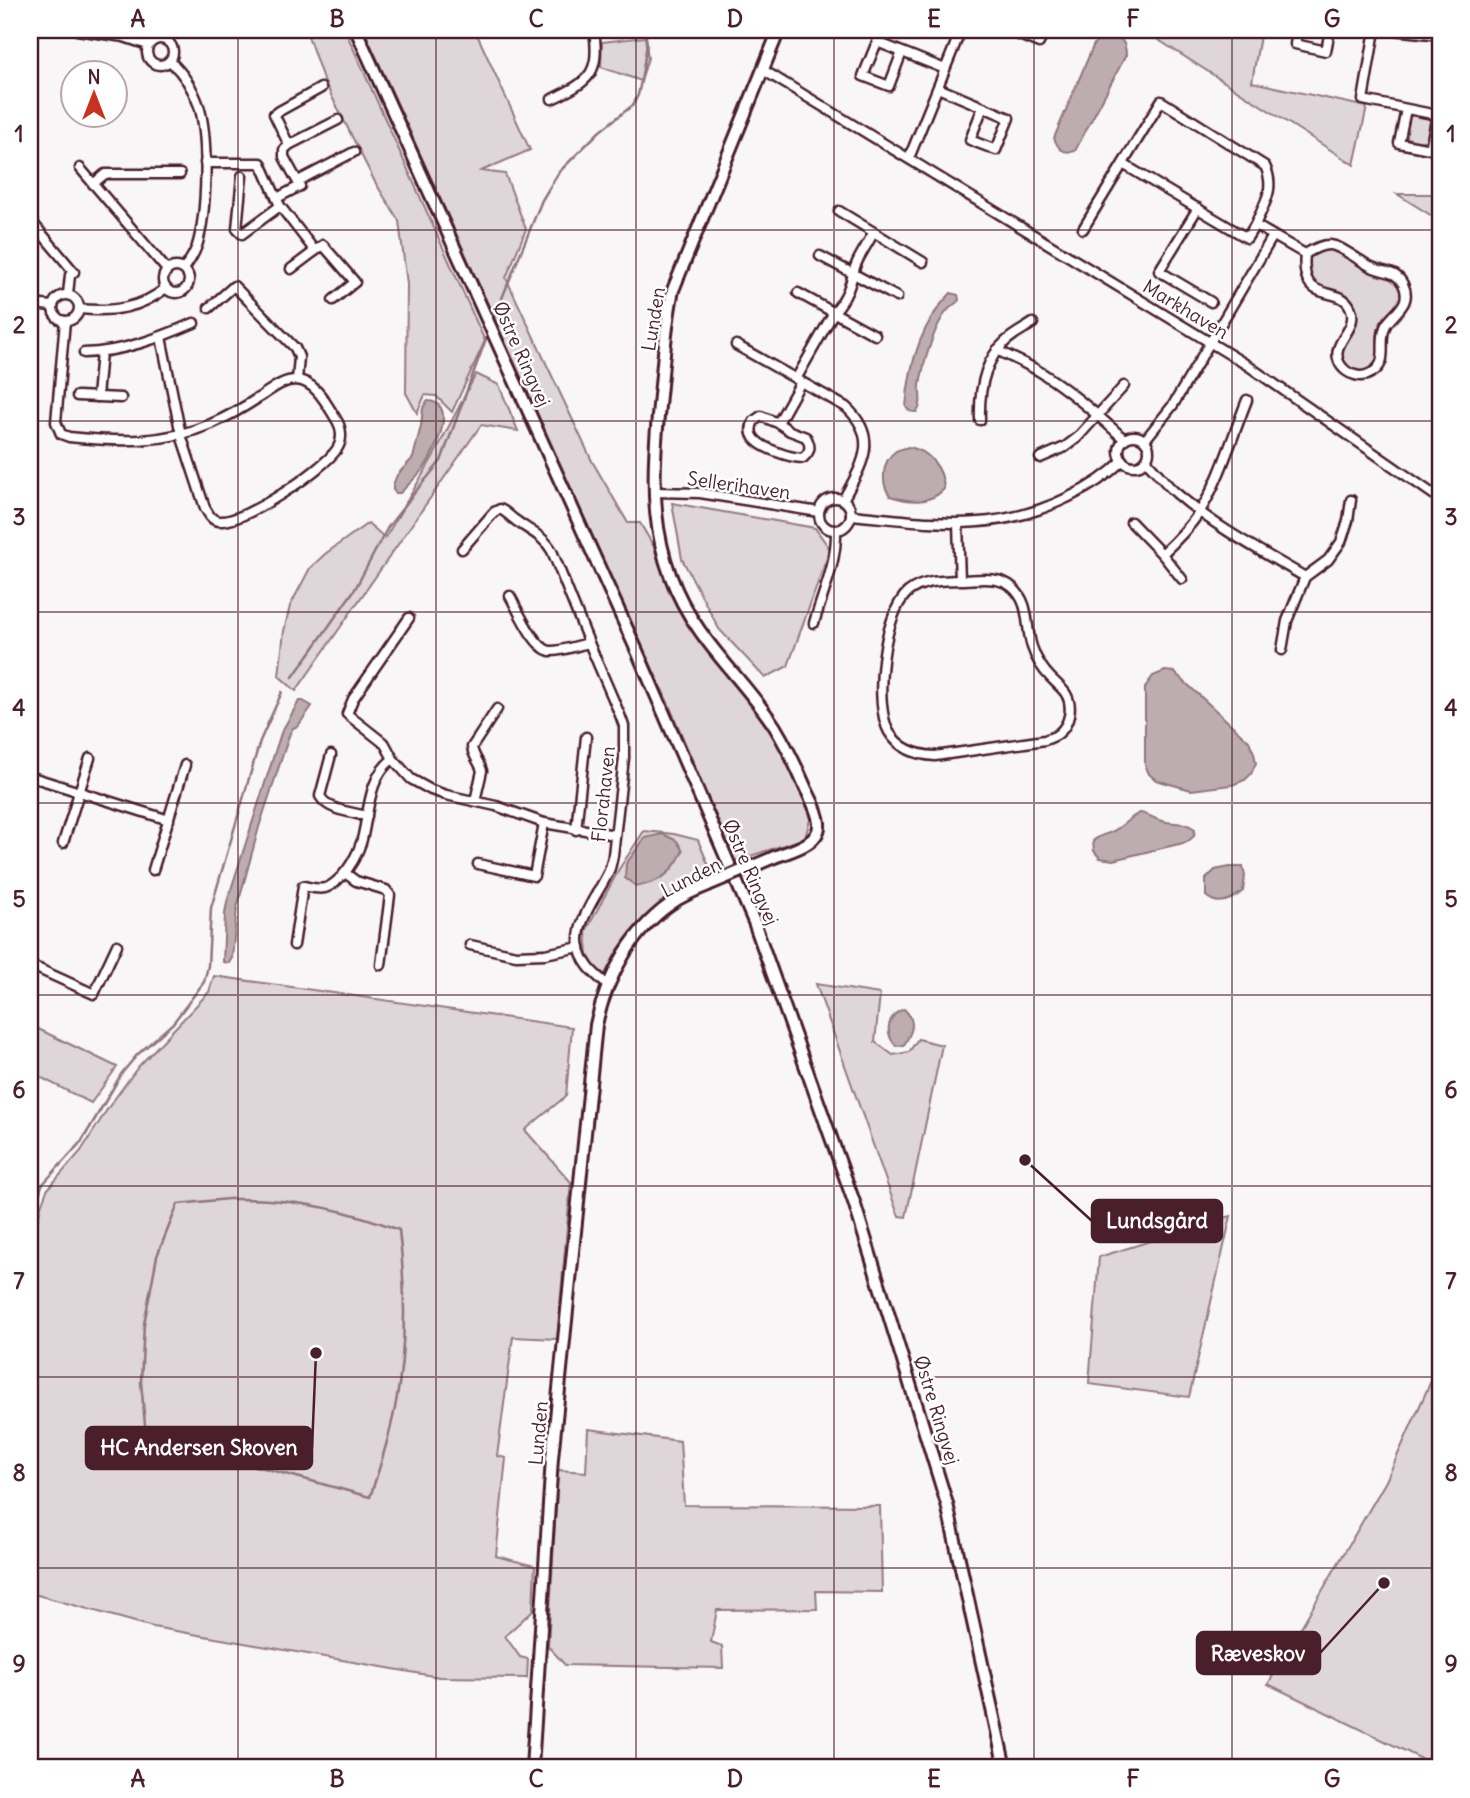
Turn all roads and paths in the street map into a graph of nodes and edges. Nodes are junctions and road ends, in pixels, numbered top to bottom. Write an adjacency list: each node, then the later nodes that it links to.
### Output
1 (77, 30): 16 (street)
2 (174, 30): 15 (street)
3 (356, 30): 138 (street, Østre Ringvej)
4 (594, 30): 23 (street)
5 (779, 30): 20 (street, Lunden)
6 (961, 30): 19 (street)
7 (1045, 30): 12 (street)
8 (1298, 30): 9 (street)
9 (1330, 30)
10 (1375, 30): 25 (street)
11 (1393, 30): 13 (street)
12 (1012, 31)
13 (1422, 31): 14 (street)
14 (1440, 35)
15 (167, 40): 16 (street); 18 (street)
16 (148, 45): 18 (street)
17 (902, 52): 17 (street); 19 (street)
18 (170, 61): 30 (street)
19 (946, 69): 22 (street)
20 (763, 70): 29 (street, Markhaven); 92 (street, Lunden)
21 (321, 88): 27 (street)
22 (938, 88): 24 (street); 29 (street)
23 (552, 99)
24 (983, 107): 24 (street)
25 (1406, 109): 25 (street)
26 (338, 120): 27 (street)
27 (289, 145): 35 (street)
28 (354, 152): 35 (street)
29 (909, 158): 71 (street, Markhaven)
30 (205, 163): 37 (street); 49 (street)
31 (1123, 164): 38 (street); 41 (street); 42 (street)
32 (80, 169): 36 (street)
33 (180, 174): 36 (street)
34 (242, 176): 37 (street)
35 (298, 181): 37 (street)
36 (93, 184): 51 (street)
37 (278, 202): 45 (street)
38 (1198, 208): 41 (street); 60 (street)
39 (839, 211): 43 (street)
40 (32, 222): 56 (street)
41 (1255, 225): 44 (street)
42 (1083, 229)
43 (873, 233): 48 (street); 52 (street)
44 (1273, 236): 46 (street); 71 (street)
45 (316, 251): 50 (street); 57 (street)
46 (1305, 254): 46 (street)
47 (820, 256): 52 (street)
48 (923, 262)
49 (184, 269): 51 (street); 54 (street)
50 (291, 269)
51 (167, 270): 54 (street)
52 (854, 275): 58 (street); 65 (street)
53 (334, 285): 57 (street)
54 (166, 288): 64 (street)
55 (799, 293): 65 (street)
56 (68, 294): 62 (street); 64 (street)
57 (341, 294): 59 (street)
58 (897, 298)
59 (333, 300)
60 (1211, 302)
61 (30, 304): 62 (street)
62 (53, 306): 66 (street)
63 (208, 308): 76 (street)
64 (80, 309): 66 (street)
65 (834, 312): 69 (street); 77 (street)
66 (65, 321): 86 (street)
67 (194, 323): 70 (street)
68 (1033, 323): 73 (street)
69 (875, 335)
70 (161, 337): 75 (street); 86 (street)
71 (1209, 342): 88 (street); 93 (street, Markhaven)
72 (736, 345): 77 (street)
73 (997, 350): 83 (street); 84 (street)
74 (84, 352): 75 (street)
75 (101, 352): 80 (street)
76 (297, 380): 86 (street); 86 (street)
77 (798, 380): 85 (street); 94 (street)
78 (1124, 386): 83 (street)
79 (77, 396): 80 (street)
80 (97, 397): 81 (street)
81 (121, 398)
82 (1247, 400): 97 (street)
83 (1098, 415): 87 (street); 89 (street)
84 (980, 420)
85 (778, 423): 85 (street, Sellerihaven)
86 (181, 435)
87 (1124, 439): 88 (street); 90 (street)
88 (1145, 440): 91 (street)
89 (1040, 458)
90 (1122, 461): 91 (street); 100 (street)
91 (1146, 461): 97 (street)
92 (653, 492): 96 (street, Sellerihaven); 136 (street, Lunden, bridge)
93 (1440, 499)
94 (843, 500): 96 (street); 98 (street)
95 (1351, 500): 104 (street)
96 (819, 512): 101 (street)
97 (1199, 512): 103 (street); 104 (street)
98 (851, 515): 100 (street); 101 (street)
99 (1131, 522): 103 (street)
100 (958, 524): 106 (street)
101 (836, 530): 109 (street)
102 (462, 549): 110 (street, Florahaven)
103 (1162, 554): 105 (street)
104 (1305, 577): 111 (street)
105 (1182, 579)
106 (960, 580): 106 (street)
107 (510, 596): 110 (street)
108 (409, 618): 116 (street)
109 (814, 623)
110 (589, 643): 125 (street, Florahaven)
111 (1282, 650)
112 (498, 709): 120 (street)
113 (586, 737): 124 (street)
114 (331, 755): 121 (street)
115 (90, 758): 119 (street)
116 (393, 759): 120 (street); 121 (street)
117 (185, 765): 122 (street)
118 (30, 779): 119 (street)
119 (79, 792): 122 (street); 126 (street)
120 (475, 801): 123 (street)
121 (367, 816): 129 (street)
122 (169, 820): 128 (street)
123 (544, 823): 124 (street); 127 (street)
124 (576, 830): 125 (street)
125 (615, 835): 133 (street, Florahaven)
126 (63, 843)
127 (478, 864)
128 (153, 870)
129 (345, 873): 131 (street); 135 (street)
130 (117, 944): 134 (street)
131 (294, 945)
132 (470, 945): 133 (street)
133 (580, 947): 136 (street)
134 (30, 965)
135 (381, 965)
136 (607, 985): 137 (street, Lunden)
137 (531, 1768)
138 (1005, 1768)

